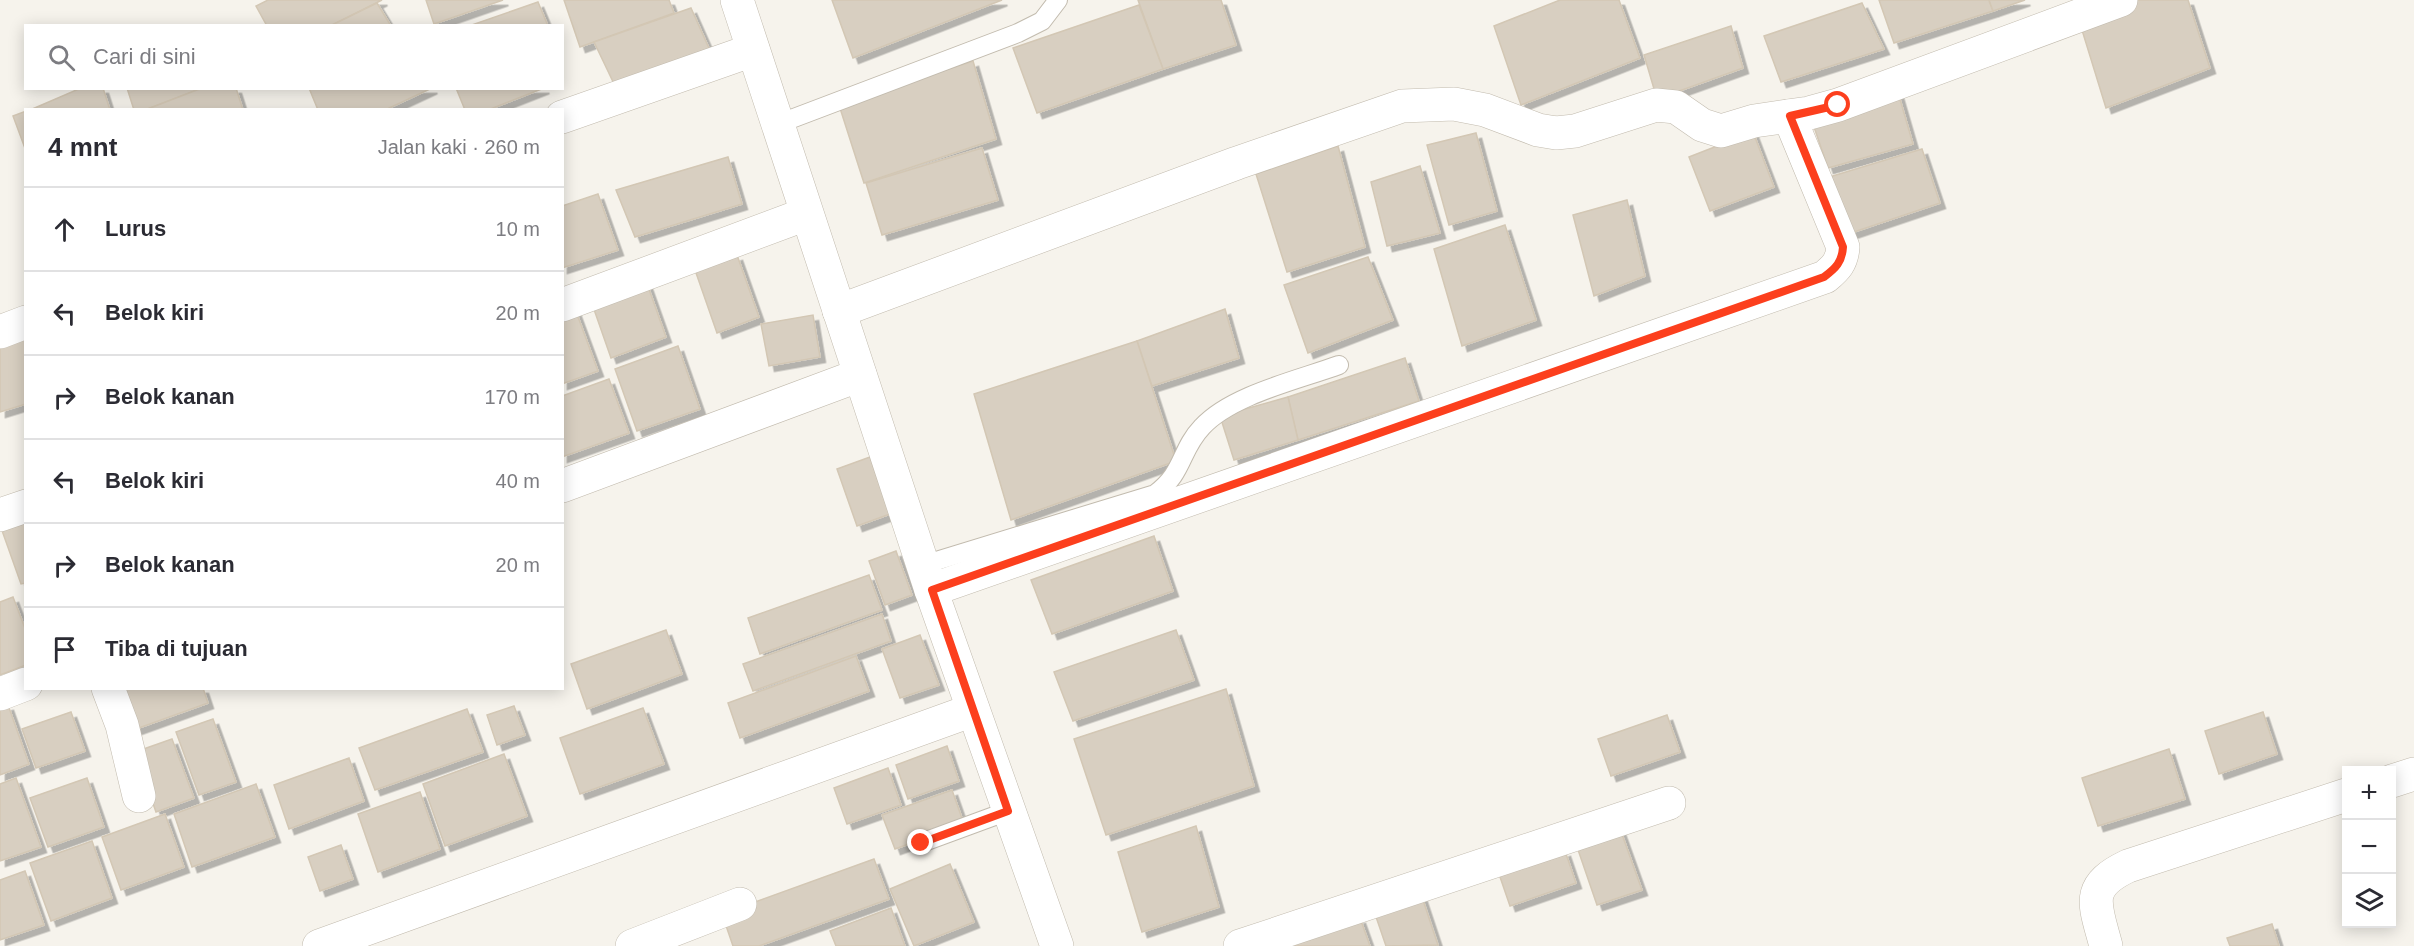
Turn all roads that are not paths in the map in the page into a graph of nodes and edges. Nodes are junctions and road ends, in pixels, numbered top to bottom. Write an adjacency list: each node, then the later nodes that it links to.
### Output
1 (736, 0): 4 (street)
2 (1058, 0): 7 (lane)
3 (2121, 0): 6 (street)
4 (753, 50): 5 (street); 7 (street)
5 (564, 116)
6 (1790, 116): 10 (street); 18 (street)
7 (778, 123): 8 (street)
8 (806, 214): 9 (street); 10 (street)
9 (564, 304)
10 (839, 311): 14 (street)
11 (24, 323): 12 (street)
12 (0, 332)
13 (1339, 364): 18 (lane)
14 (860, 375): 15 (street); 18 (street)
15 (564, 485)
16 (24, 507): 17 (street)
17 (0, 515)
18 (927, 578): 22 (street)
19 (24, 685): 21 (street)
20 (109, 690): 25 (street)
21 (0, 694)
22 (973, 710): 28 (street); 31 (street)
23 (2414, 774): 24 (street)
24 (2396, 779)
25 (139, 796)
26 (2342, 796): 35 (street)
27 (1669, 803): 34 (street)
28 (1008, 811): 29 (lane); 33 (street)
29 (921, 843)
30 (740, 904): 32 (street)
31 (319, 946)
32 (632, 946)
33 (1057, 946)
34 (1240, 946)
35 (2106, 946)

